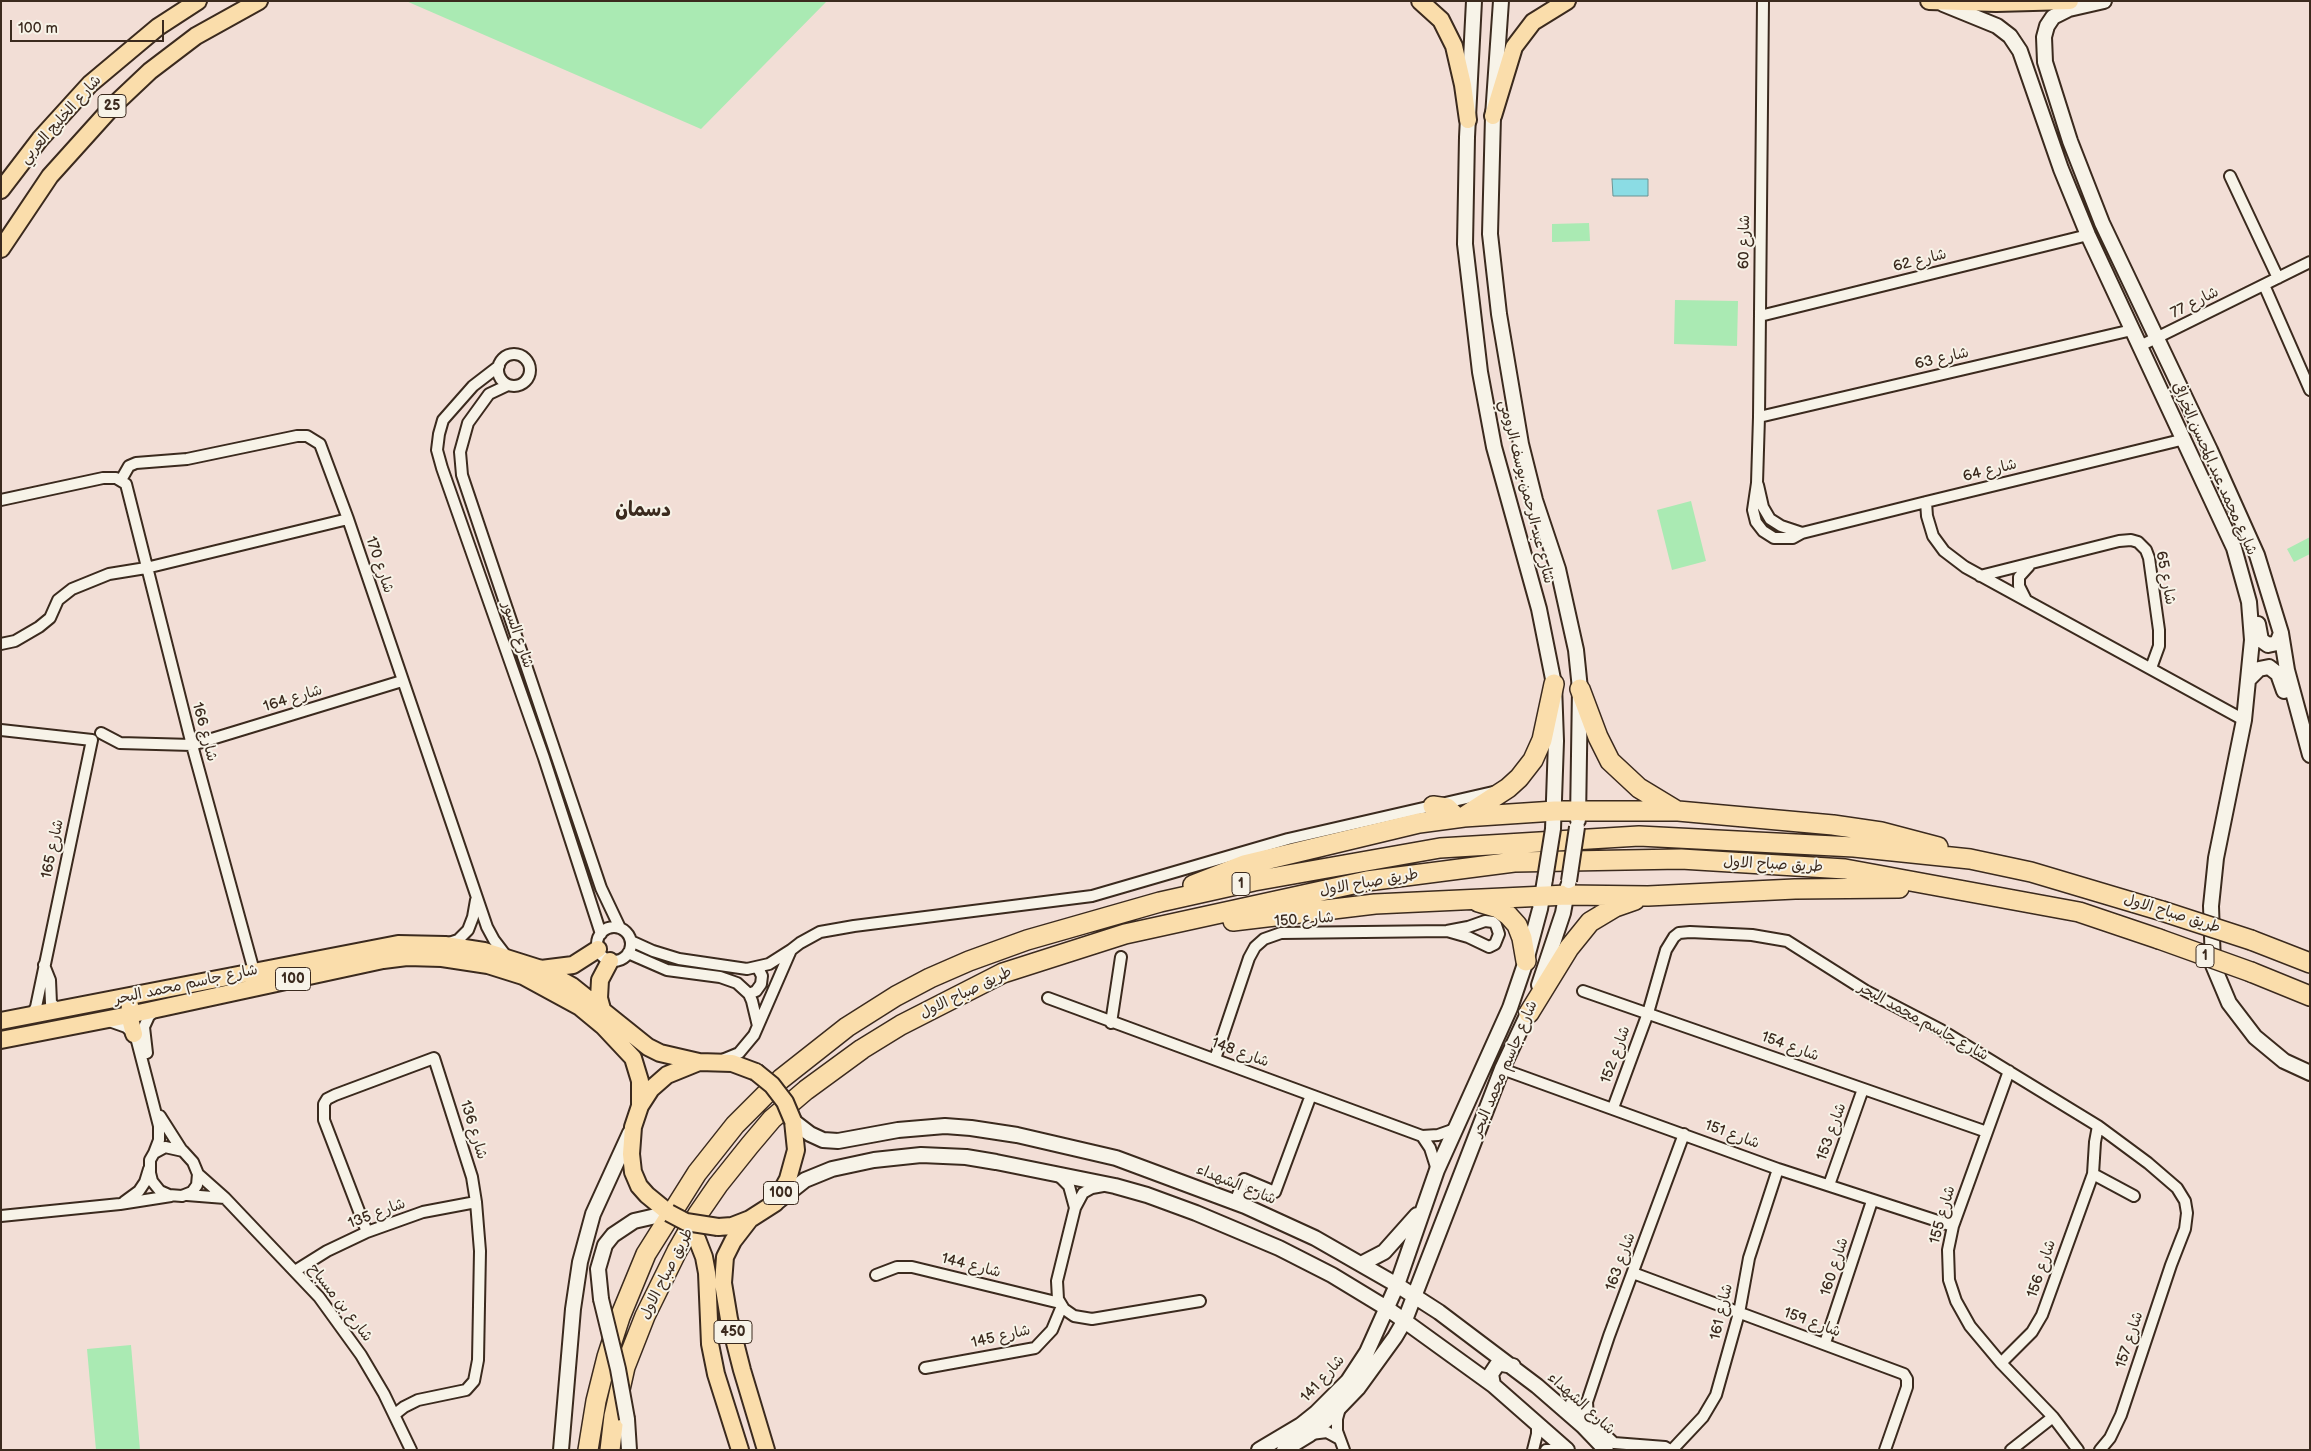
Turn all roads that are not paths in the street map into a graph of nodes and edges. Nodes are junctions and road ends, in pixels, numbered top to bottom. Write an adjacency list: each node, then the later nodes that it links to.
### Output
1 (198, 1): 19 (main road, شارع الخليج العربي / 25)
2 (259, 1): 21 (main road, شارع الخليج العربي / 25)
3 (1420, 1): 14 (main road)
4 (1474, 1): 14 (main road, شارع عبد الرحمن يوسف الرومي)
5 (1501, 1): 13 (main road, شارع عبد الرحمن يوسف الرومي)
6 (1567, 1): 13 (main road)
7 (1763, 1): 25 (street, شارع 60)
8 (1929, 1): 9 (main road)
9 (1934, 1): 10 (main road); 15 (main road, شارع محمد عبد المحسن الخرافي)
10 (2070, 1)
11 (2104, 1): 12 (main road, شارع محمد عبد المحسن الخرافي)
12 (2061, 113): 15 (main road); 27 (main road, شارع محمد عبد المحسن الخرافي)
13 (1493, 116): 17 (main road, شارع عبد الرحمن يوسف الرومي)
14 (1468, 120): 16 (main road, شارع عبد الرحمن يوسف الرومي)
15 (2046, 124): 20 (main road, شارع محمد عبد المحسن الخرافي)
16 (1467, 136): 17 (main road); 49 (main road, شارع عبد الرحمن يوسف الرومي)
17 (1493, 138): 50 (main road, شارع عبد الرحمن يوسف الرومي)
18 (2230, 176): 23 (street)
19 (1, 190)
20 (2088, 235): 25 (street, شارع 62); 26 (main road, شارع محمد عبد المحسن الخرافي)
21 (1, 249)
22 (2310, 262): 23 (street, شارع 77)
23 (2278, 278): 24 (street, شارع 77)
24 (2264, 285): 27 (street, شارع 77); 31 (street)
25 (1760, 316): 32 (street, شارع 60)
26 (2132, 330): 28 (main road, شارع محمد عبد المحسن الخرافي); 32 (street, شارع 63)
27 (2157, 338): 28 (street, شارع 77); 44 (main road, شارع محمد عبد المحسن الخرافي)
28 (2140, 346): 33 (main road, شارع محمد عبد المحسن الخرافي)
29 (499, 366): 30 (street); 30 (street); 73 (street, شارع السور)
30 (508, 385): 70 (street, شارع السور)
31 (2310, 390)
32 (1759, 417): 35 (street, شارع 60)
33 (2185, 439): 37 (street, شارع 64); 42 (main road, شارع محمد عبد المحسن الخرافي)
34 (121, 480): 36 (street); 38 (street, شارع 170); 40 (street, شارع 166)
35 (1757, 483): 37 (street, شارع 64)
36 (1, 500)
37 (1926, 502): 41 (street)
38 (348, 519): 40 (street); 48 (street, شارع 170)
39 (2034, 564): 41 (street, شارع 65); 43 (street); 46 (street, شارع 65)
40 (146, 568): 45 (street); 54 (street, شارع 166)
41 (1980, 576): 43 (street)
42 (2244, 578): 44 (main road); 47 (main road, شارع محمد عبد المحسن الخرافي)
43 (2026, 600): 46 (street)
44 (2281, 633): 55 (main road, شارع محمد عبد المحسن الخرافي)
45 (1, 644)
46 (2151, 668): 51 (street)
47 (2250, 678): 51 (main road, شارع محمد عبد المحسن الخرافي); 55 (main road)
48 (402, 681): 54 (street, شارع 164); 66 (street, شارع 170)
49 (1554, 684): 56 (highway); 61 (main road, شارع عبد الرحمن يوسف الرومي)
50 (1580, 689): 58 (highway); 60 (main road, شارع عبد الرحمن يوسف الرومي)
51 (2245, 715): 112 (main road, شارع محمد عبد المحسن الخرافي)
52 (1, 730): 83 (street, شارع 165)
53 (101, 733): 54 (street, شارع 164)
54 (192, 745): 86 (street, شارع 166)
55 (2309, 753)
56 (1508, 788): 57 (street); 59 (highway)
57 (1433, 806): 59 (highway); 76 (street)
58 (1678, 811): 60 (highway); 62 (highway)
59 (1461, 817): 61 (highway); 69 (highway)
60 (1578, 819): 61 (highway); 64 (main road, شارع جاسم محمد البحر, bridge)
61 (1554, 820): 63 (main road, شارع جاسم محمد البحر, bridge)
62 (1970, 859): 69 (highway, طريق صباح الاول / 1); 80 (highway, طريق صباح الاول / 1, bridge)
63 (1544, 888): 64 (highway); 68 (highway); 81 (main road, شارع جاسم محمد البحر)
64 (1568, 888): 67 (highway); 97 (main road, شارع جاسم محمد البحر)
65 (1941, 888): 67 (highway); 72 (highway, طريق صباح الاول / 1); 87 (highway, طريق صباح الاول / 1, bridge)
66 (476, 896): 75 (street, شارع 170); 78 (street, شارع 170)
67 (1648, 896): 97 (highway)
68 (1473, 900): 72 (highway); 81 (highway)
69 (1160, 902): 180 (highway, طريق صباح الاول / 1)
70 (620, 928): 73 (street); 74 (street)
71 (1447, 931): 107 (street, شارع 150)
72 (1125, 934): 181 (highway, طريق صباح الاول / 1)
73 (599, 941): 82 (street); 85 (main road)
74 (631, 941): 77 (street); 84 (street)
75 (445, 945): 78 (main road, شارع جاسم محمد البحر / 100); 86 (main road, شارع جاسم محمد البحر / 100)
76 (791, 950): 84 (street); 104 (street)
77 (628, 953): 82 (street); 90 (street)
78 (508, 957): 85 (main road, شارع جاسم محمد البحر / 100)
79 (1121, 957): 103 (street)
80 (2304, 959)
81 (1526, 960): 120 (main road, شارع جاسم محمد البحر)
82 (610, 961): 95 (main road)
83 (44, 963): 96 (street, شارع 165); 100 (street, شارع 165)
84 (758, 968): 90 (street)
85 (541, 969): 95 (main road, شارع جاسم محمد البحر / 100)
86 (254, 971): 89 (main road, شارع جاسم محمد البحر / 100)
87 (2286, 987): 91 (highway, طريق صباح الاول / 1); 93 (highway)
88 (1583, 991): 98 (street, شارع 154)
89 (139, 994): 96 (main road, شارع جاسم محمد البحر / 100); 99 (main road)
90 (749, 994): 104 (street)
91 (2310, 996)
92 (1048, 998): 103 (street, شارع 148)
93 (2310, 1002)
94 (159, 1008): 99 (main road, شارع جاسم محمد البحر / 100); 115 (main road, شارع جاسم محمد البحر / 100); 124 (street)
95 (602, 1009): 109 (main road, شارع جاسم محمد البحر / 100)
96 (60, 1011): 100 (main road, شارع جاسم محمد البحر / 100)
97 (1529, 1013): 110 (main road, شارع جاسم محمد البحر)
98 (1648, 1013): 111 (street, شارع جاسم محمد البحر); 113 (street, شارع 154); 116 (street, شارع 152)
99 (129, 1015): 101 (main road, شارع جاسم محمد البحر / 100); 105 (main road)
100 (31, 1016): 102 (main road, شارع جاسم محمد البحر / 100)
101 (103, 1020): 105 (street); 106 (main road, شارع جاسم محمد البحر / 100)
102 (1, 1021)
103 (1111, 1023): 107 (street, شارع 148)
104 (758, 1027): 108 (street)
105 (134, 1034): 125 (street)
106 (1, 1040)
107 (1215, 1059): 114 (street, شارع 148)
108 (718, 1061): 109 (main road, 100); 117 (main road, 100, bridge)
109 (699, 1062): 115 (main road, 100)
110 (1502, 1069): 116 (street, شارع 151); 157 (main road, شارع جاسم محمد البحر)
111 (2009, 1071): 118 (street, شارع جاسم محمد البحر); 121 (street, شارع 155)
112 (2310, 1072)
113 (1863, 1089): 121 (street, شارع 154); 132 (street, شارع 153)
114 (1312, 1095): 123 (street, شارع 148); 140 (street)
115 (640, 1106): 119 (main road, 100)
116 (1613, 1108): 122 (street, شارع 151)
117 (793, 1120): 140 (main road, شارع الشهداء); 141 (main road, 100)
118 (2098, 1126): 130 (street, شارع 156); 151 (street, شارع جاسم محمد البحر)
119 (633, 1128): 145 (main road, 100); 179 (main road)
120 (1455, 1129): 123 (street, شارع 148); 128 (main road, شارع جاسم محمد البحر)
121 (1987, 1132): 149 (street, شارع 155)
122 (1684, 1134): 127 (street, شارع 151); 154 (street, شارع 163)
123 (1422, 1136): 128 (street)
124 (181, 1149): 125 (street); 129 (street)
125 (154, 1153): 126 (street)
126 (149, 1168): 135 (street); 142 (street)
127 (1778, 1168): 132 (street, شارع 151); 161 (street, شارع 161)
128 (1437, 1170): 143 (main road, شارع جاسم محمد البحر)
129 (198, 1174): 134 (street); 137 (street, شارع بن مسباح)
130 (2093, 1174): 136 (street); 164 (street, شارع 156)
131 (1058, 1175): 133 (main road); 141 (main road); 144 (street)
132 (1829, 1185): 138 (street, شارع 151)
133 (1115, 1186): 144 (street); 160 (main road)
134 (186, 1195): 135 (street); 137 (street)
135 (172, 1196): 142 (street)
136 (2134, 1196)
137 (224, 1198): 153 (street, شارع بن مسباح)
138 (1872, 1201): 149 (street, شارع 151); 163 (street, شارع 160)
139 (476, 1202): 150 (street, شارع 135); 150 (street, شارع 136); 172 (street, شارع 136)
140 (1235, 1202): 152 (main road, شارع الشهداء)
141 (775, 1203): 147 (main road, 100)
142 (120, 1204): 146 (street)
143 (1424, 1207): 152 (main road); 156 (main road, شارع جاسم محمد البحر)
144 (1075, 1208): 159 (street)
145 (669, 1213): 148 (main road, 100, bridge); 182 (main road, طريق صباح الاول, bridge)
146 (1, 1216)
147 (750, 1219): 148 (main road, 100, bridge); 184 (main road, 450)
148 (686, 1222): 183 (main road, 450)
149 (1952, 1226): 164 (street, شارع 155)
150 (367, 1232): 153 (street, شارع 135)
151 (2182, 1236): 196 (street, شارع 157)
152 (1361, 1264): 156 (main road, شارع الشهداء)
153 (295, 1271): 172 (street, شارع بن مسباح)
154 (1633, 1273): 161 (street, شارع 159); 169 (street, شارع 163)
155 (876, 1275): 159 (street, شارع 144)
156 (1397, 1285): 157 (main road, شارع الشهداء); 160 (main road, شارع جاسم محمد البحر)
157 (1414, 1296): 162 (main road, شارع جاسم محمد البحر); 165 (main road, شارع الشهداء)
158 (1200, 1301): 159 (street, شارع 144)
159 (1061, 1305): 166 (street, شارع 145)
160 (1388, 1308): 162 (main road); 185 (main road, شارع 141)
161 (1739, 1313): 163 (street, شارع 159); 192 (street, شارع 161)
162 (1405, 1320): 167 (main road); 171 (main road, شارع 141)
163 (1826, 1343): 193 (street, شارع 159)
164 (2001, 1363): 173 (street, شارع 155)
165 (1513, 1366): 167 (main road); 168 (main road, شارع الشهداء)
166 (925, 1368)
167 (1493, 1385): 175 (main road)
168 (1554, 1400): 170 (street); 191 (main road, شارع الشهداء)
169 (1587, 1402): 170 (street); 174 (street, شارع 163)
170 (1571, 1403): 174 (street, شارع 161)
171 (1342, 1406): 176 (main road, شارع 141); 177 (street)
172 (394, 1415): 178 (street, شارع بن مسباح)
173 (2053, 1417): 194 (street); 195 (street, شارع 155)
174 (1588, 1419): 192 (street, شارع 161)
175 (1537, 1422): 188 (street); 190 (main road)
176 (1310, 1434): 177 (street); 186 (main road, شارع 141)
177 (1338, 1438): 187 (street)
178 (411, 1448)
179 (561, 1450)
180 (588, 1450)
181 (610, 1450)
182 (629, 1450)
183 (740, 1450)
184 (766, 1450)
185 (1259, 1450)
186 (1284, 1450)
187 (1344, 1450)
188 (1533, 1450)
189 (1546, 1450): 190 (street)
190 (1565, 1450)
191 (1606, 1450)
192 (1671, 1450)
193 (1885, 1450)
194 (2011, 1450)
195 (2078, 1450)
196 (2100, 1450)

